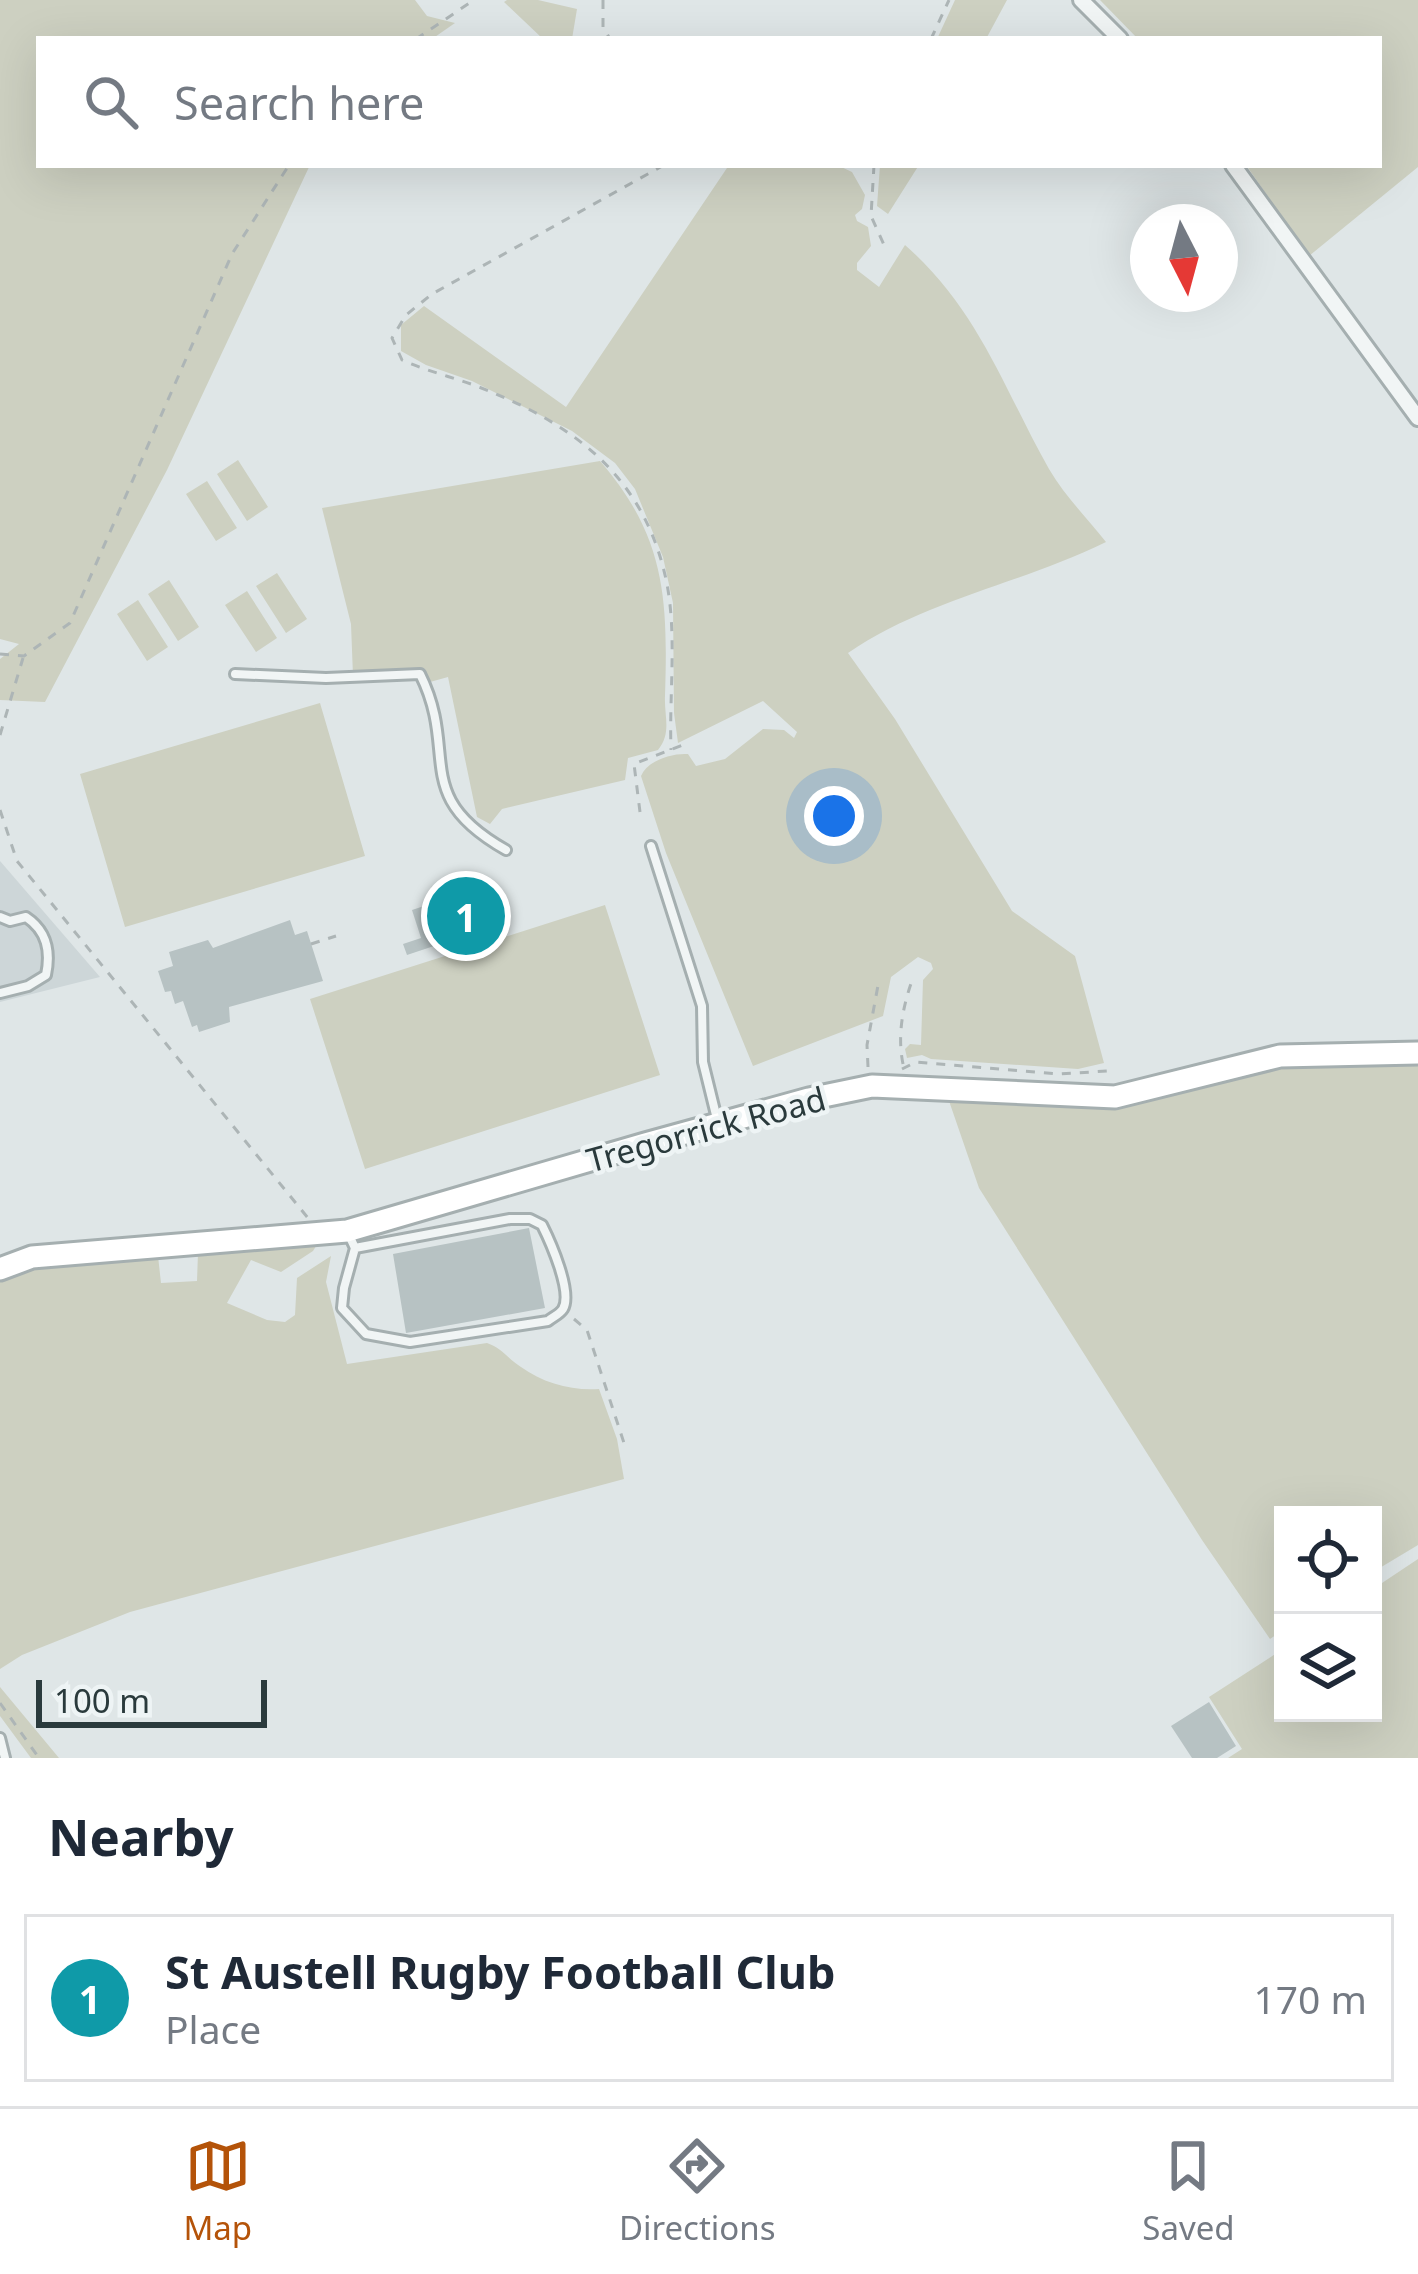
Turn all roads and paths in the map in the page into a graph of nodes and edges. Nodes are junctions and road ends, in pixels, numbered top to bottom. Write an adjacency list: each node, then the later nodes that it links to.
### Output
1 (474, 0): 5 (path)
2 (603, 0): 6 (path)
3 (949, 0): 7 (path)
4 (1081, 0): 8 (street)
5 (420, 36)
6 (608, 36)
7 (932, 36)
8 (1117, 36)
9 (287, 168): 16 (path)
10 (659, 168): 20 (path)
11 (874, 168): 13 (path)
12 (1235, 168): 14 (street)
13 (885, 247)
14 (1418, 418)
15 (0, 654): 16 (path)
16 (24, 656): 18 (path)
17 (235, 674): 24 (lane)
18 (0, 735)
19 (683, 745): 20 (path)
20 (671, 750): 22 (path)
21 (0, 810): 37 (path)
22 (640, 812)
23 (651, 846): 36 (lane)
24 (506, 850)
25 (5, 919): 26 (lane); 31 (lane)
26 (2, 930)
27 (336, 936): 28 (path)
28 (311, 944)
29 (913, 977): 33 (path)
30 (879, 980): 35 (path)
31 (0, 993)
32 (1418, 1053): 35 (street, Tregorrick Road)
33 (904, 1066): 34 (path); 35 (path)
34 (1107, 1071)
35 (883, 1087): 36 (street, Tregorrick Road)
36 (718, 1126): 38 (street, Tregorrick Road)
37 (321, 1234): 38 (street, Tregorrick Road); 39 (street, Tregorrick Road)
38 (351, 1240): 40 (lane); 40 (lane)
39 (0, 1269)
40 (562, 1312): 41 (path)
41 (624, 1443)
42 (0, 1703): 45 (path)
43 (0, 1738): 44 (lane)
44 (5, 1758)
45 (39, 1758)

